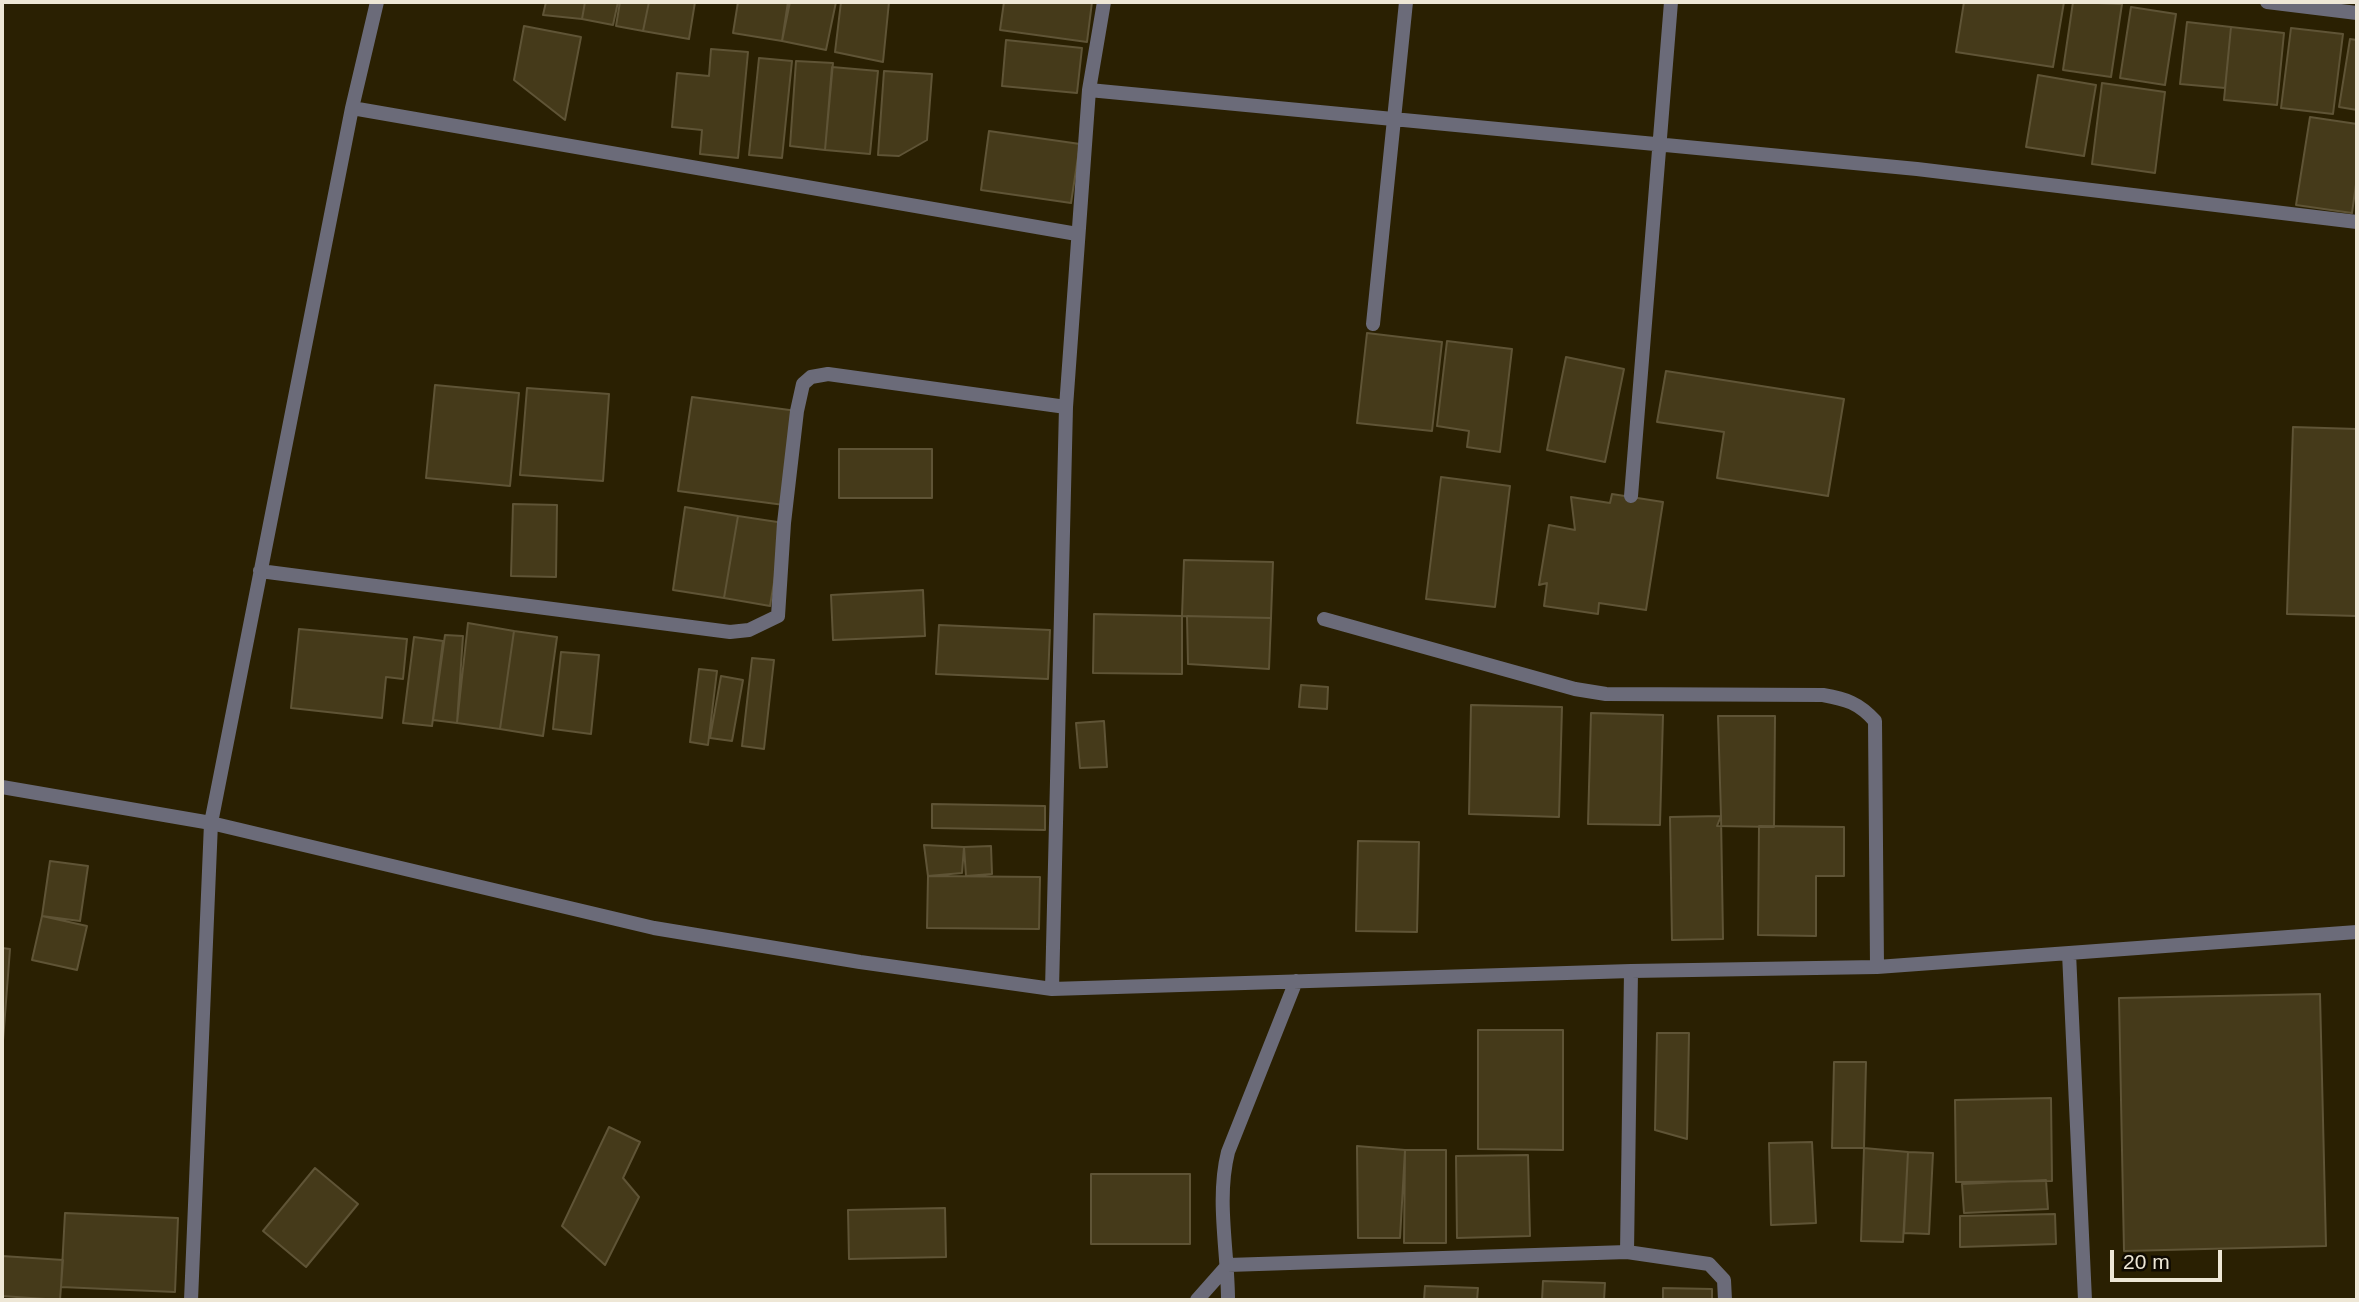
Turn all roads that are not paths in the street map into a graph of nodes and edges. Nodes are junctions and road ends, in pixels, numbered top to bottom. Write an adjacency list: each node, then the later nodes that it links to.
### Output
1 (377, 2): 8 (street)
2 (1104, 2): 7 (street)
3 (1406, 2): 9 (street)
4 (1671, 2): 10 (street)
5 (2267, 2): 6 (street)
6 (2357, 13)
7 (1089, 90): 9 (street); 12 (street)
8 (352, 108): 12 (street); 16 (street)
9 (1393, 119): 10 (street); 13 (street)
10 (1660, 145): 11 (street); 15 (street)
11 (2357, 222)
12 (1077, 234): 14 (street)
13 (1373, 324)
14 (1066, 407): 16 (street); 25 (street)
15 (1631, 496)
16 (260, 571): 19 (street)
17 (1324, 619): 22 (street)
18 (2, 787): 19 (street)
19 (211, 823): 25 (street); 28 (street)
20 (2357, 932): 21 (street)
21 (2069, 953): 22 (street); 32 (street)
22 (1877, 967): 23 (street)
23 (1631, 971): 24 (street); 26 (street)
24 (1296, 981): 25 (street); 27 (street)
25 (1052, 989)
26 (1627, 1252): 27 (street); 31 (street)
27 (1228, 1265): 29 (street); 30 (street)
28 (191, 1300)
29 (1197, 1300)
30 (1228, 1300)
31 (1725, 1300)
32 (2085, 1300)

